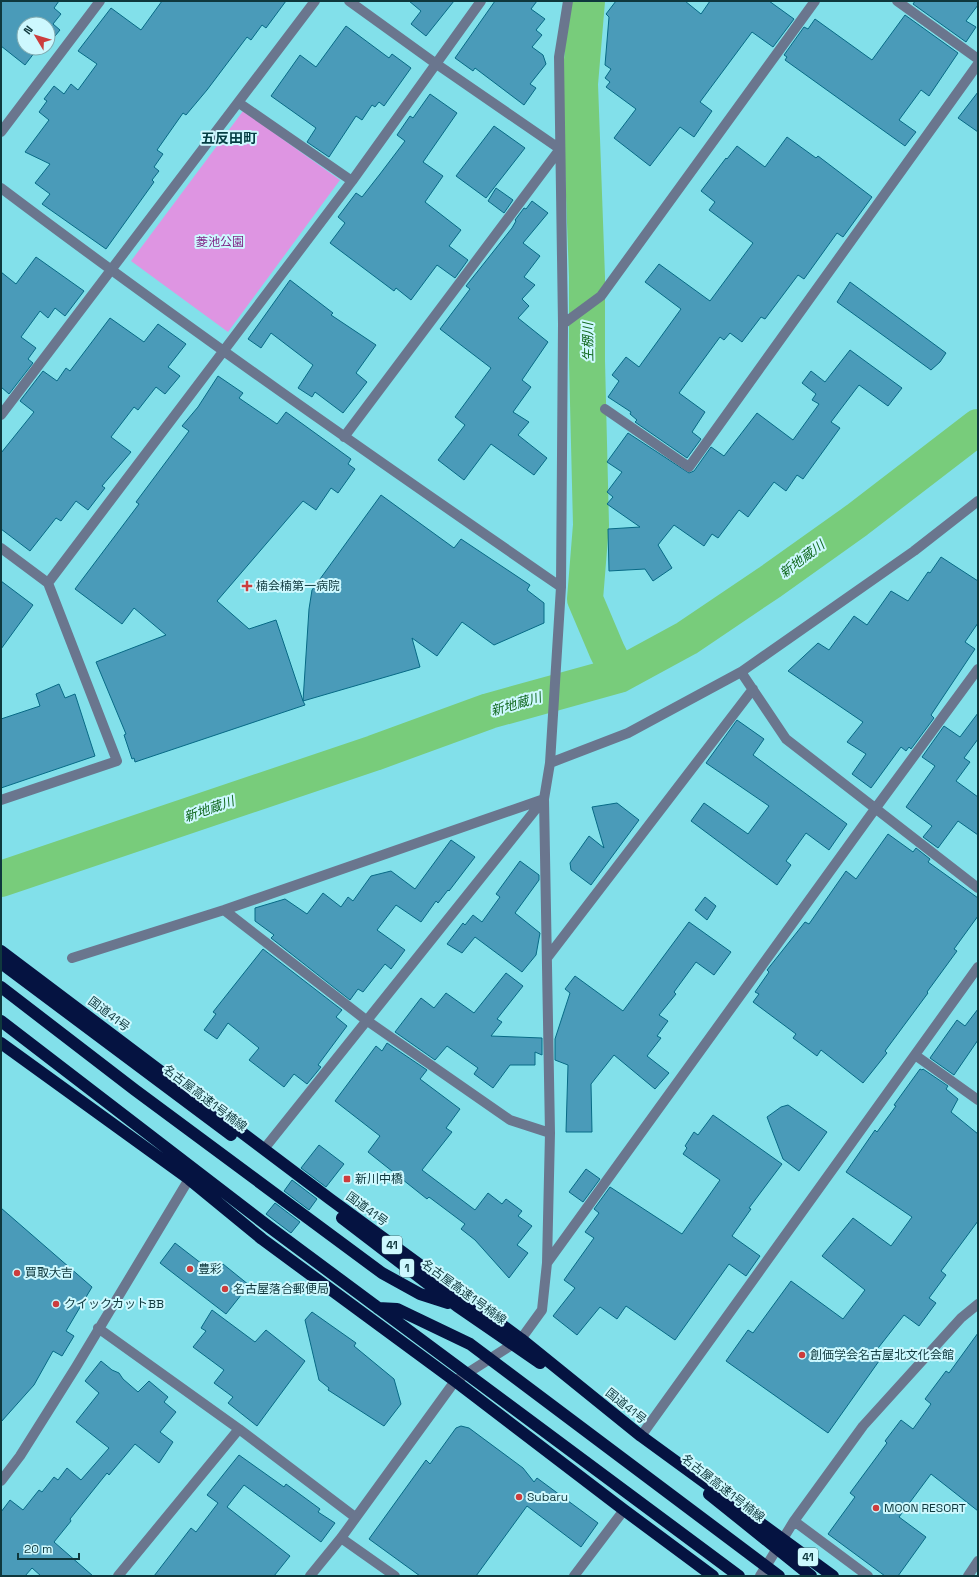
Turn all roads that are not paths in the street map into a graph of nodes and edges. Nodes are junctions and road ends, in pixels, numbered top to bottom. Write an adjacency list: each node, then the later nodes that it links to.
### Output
1 (100, 1): 12 (street)
2 (314, 1): 11 (street)
3 (349, 1): 9 (street)
4 (481, 1): 9 (street)
5 (568, 1): 13 (street)
6 (814, 1): 17 (street)
7 (897, 1): 8 (street)
8 (978, 59)
9 (435, 63): 13 (street); 14 (street)
10 (978, 64): 19 (street)
11 (239, 103): 14 (street); 16 (street)
12 (1, 132)
13 (560, 149): 17 (street); 21 (street)
14 (352, 181): 18 (street)
15 (1, 188): 16 (street)
16 (111, 271): 18 (street); 20 (street)
17 (563, 324): 25 (street)
18 (224, 352): 21 (street); 24 (street)
19 (605, 408)
20 (1, 415)
21 (344, 437): 25 (street)
22 (978, 501): 27 (street)
23 (1, 548): 24 (street)
24 (48, 584): 31 (street)
25 (561, 587): 29 (street)
26 (978, 668): 32 (street)
27 (741, 672): 28 (street); 29 (street)
28 (753, 689): 32 (street); 37 (street)
29 (550, 763): 30 (street)
30 (544, 799): 34 (street); 37 (street); 41 (street)
31 (1, 800)
32 (874, 809): 33 (street); 50 (street)
33 (978, 888)
34 (224, 910): 36 (street); 41 (street)
35 (1, 951): 47 (highway, 国道41号 / 41)
36 (72, 958)
37 (547, 958): 46 (street)
38 (1, 963): 52 (highway, 名古屋高速1号楠線 / 1)
39 (978, 967): 44 (street)
40 (1, 987): 52 (highway)
41 (366, 1020): 46 (street); 47 (street)
42 (1, 1021): 70 (highway)
43 (1, 1043): 48 (highway)
44 (915, 1055): 45 (street); 57 (street)
45 (978, 1100)
46 (550, 1133): 50 (street)
47 (264, 1149): 54 (highway, 国道41号 / 41)
48 (189, 1178): 49 (highway); 53 (street)
49 (262, 1239): 55 (highway); 72 (highway)
50 (547, 1263): 54 (street)
51 (978, 1304): 61 (street)
52 (457, 1306): 73 (highway, 名古屋高速1号楠線 / 1)
53 (98, 1328): 56 (street); 58 (street)
54 (522, 1339): 55 (street); 57 (highway, 国道41号 / 41)
55 (455, 1381): 59 (highway); 60 (street)
56 (239, 1429): 60 (street); 65 (street)
57 (641, 1436): 63 (highway, 国道41号 / 41)
58 (1, 1481)
59 (624, 1510): 68 (street); 69 (highway)
60 (356, 1517): 62 (street)
61 (794, 1521): 63 (street); 75 (street)
62 (341, 1538): 66 (street); 67 (street)
63 (783, 1539): 71 (street); 74 (highway, 国道41号 / 41)
64 (978, 1562): 76 (street)
65 (118, 1576)
66 (310, 1576)
67 (395, 1576)
68 (574, 1576)
69 (713, 1576)
70 (739, 1576)
71 (760, 1576)
72 (779, 1576)
73 (811, 1576)
74 (833, 1576)
75 (868, 1576)
76 (968, 1576)

